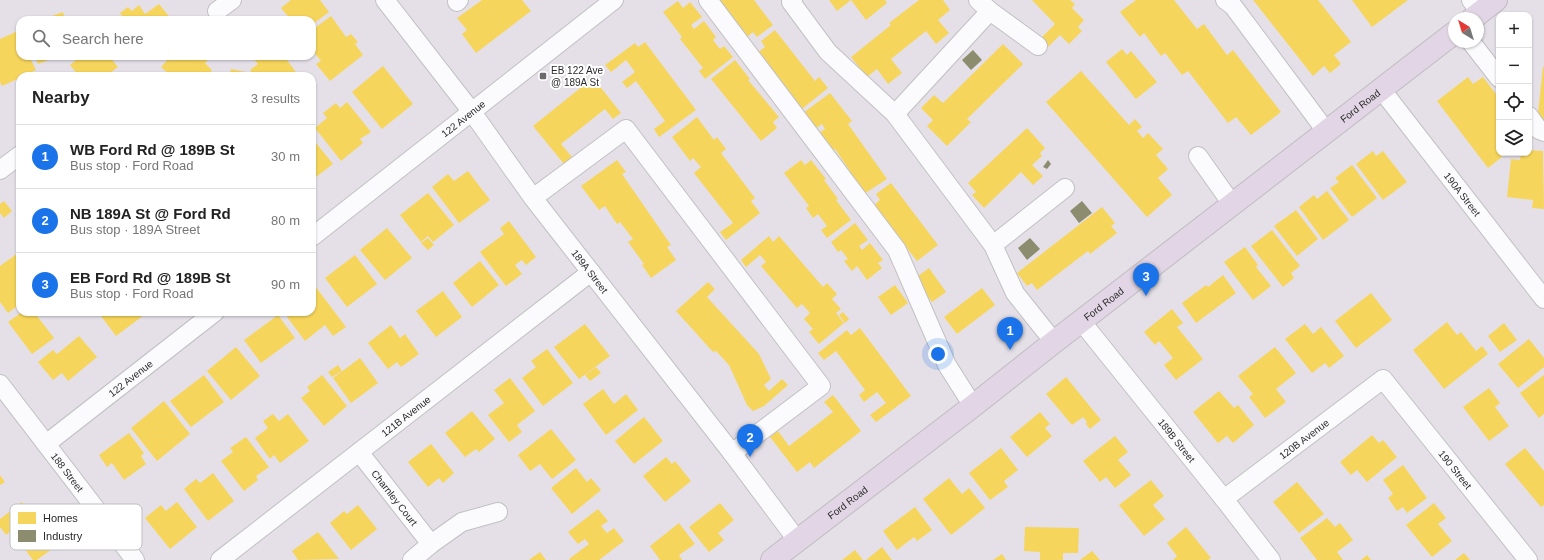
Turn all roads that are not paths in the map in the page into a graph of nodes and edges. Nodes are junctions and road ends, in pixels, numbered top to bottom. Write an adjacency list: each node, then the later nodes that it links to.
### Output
1 (232, 0): 8 (street)
2 (385, 0): 14 (street, 189A Street)
3 (614, 0): 14 (street, 122 Avenue)
4 (708, 0): 34 (street)
5 (794, 0): 15 (street)
6 (1225, 0): 17 (street)
7 (984, 6): 10 (street); 15 (street)
8 (217, 11)
9 (1448, 37): 13 (main road, Ford Road)
10 (1038, 46)
11 (1476, 48): 12 (street)
12 (1496, 74)
13 (1382, 88): 17 (main road, Ford Road); 28 (street, 190A Street)
14 (472, 112): 23 (street, 189A Street); 25 (street, 122 Avenue)
15 (895, 114): 26 (street)
16 (1532, 120): 18 (street)
17 (1326, 131): 24 (main road, Ford Road)
18 (1544, 132)
19 (1198, 156): 24 (street)
20 (16, 158): 21 (street)
21 (0, 170)
22 (1065, 188): 26 (street)
23 (533, 198): 27 (street, 189A Street); 37 (street)
24 (1232, 204): 30 (main road, Ford Road)
25 (316, 234)
26 (993, 245): 31 (street)
27 (591, 272): 36 (street, 121B Avenue); 37 (street, 189A Street)
28 (1544, 299)
29 (210, 316): 35 (street, 122 Avenue)
30 (1081, 320): 31 (main road, Ford Road); 38 (street, 189B Street)
31 (1054, 342): 34 (main road, Ford Road)
32 (1383, 379): 38 (street, 120B Avenue); 49 (street, 190 Street)
33 (0, 384): 35 (street, 188 Street)
34 (973, 406): 41 (main road, Ford Road)
35 (46, 444): 39 (street, 188 Street)
36 (359, 452): 42 (street, Charnley Court); 45 (street, 121B Avenue)
37 (732, 454): 41 (street, 189A Street)
38 (1224, 499): 48 (street, 189B Street)
39 (92, 504)
40 (498, 512): 42 (street)
41 (797, 540): 47 (main road, Ford Road)
42 (431, 544): 46 (street)
43 (127, 550): 44 (street, 188 Street)
44 (135, 560)
45 (220, 560)
46 (412, 560)
47 (772, 560)
48 (1271, 560)
49 (1528, 560)

